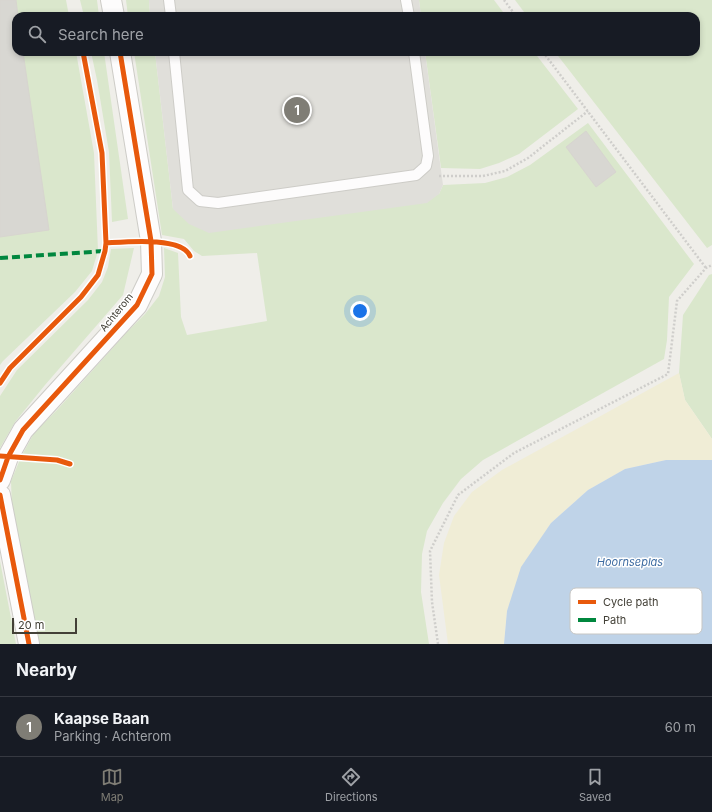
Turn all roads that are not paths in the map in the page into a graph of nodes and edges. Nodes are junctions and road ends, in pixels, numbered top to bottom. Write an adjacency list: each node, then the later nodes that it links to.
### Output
1 (111, 0): 4 (street)
2 (169, 0): 5 (lane)
3 (406, 0): 6 (lane)
4 (113, 12)
5 (170, 12)
6 (408, 12)
7 (121, 56): 10 (street, Achterom)
8 (174, 56): 9 (lane)
9 (415, 56)
10 (0, 480)
11 (0, 495): 12 (street)
12 (28, 644)

